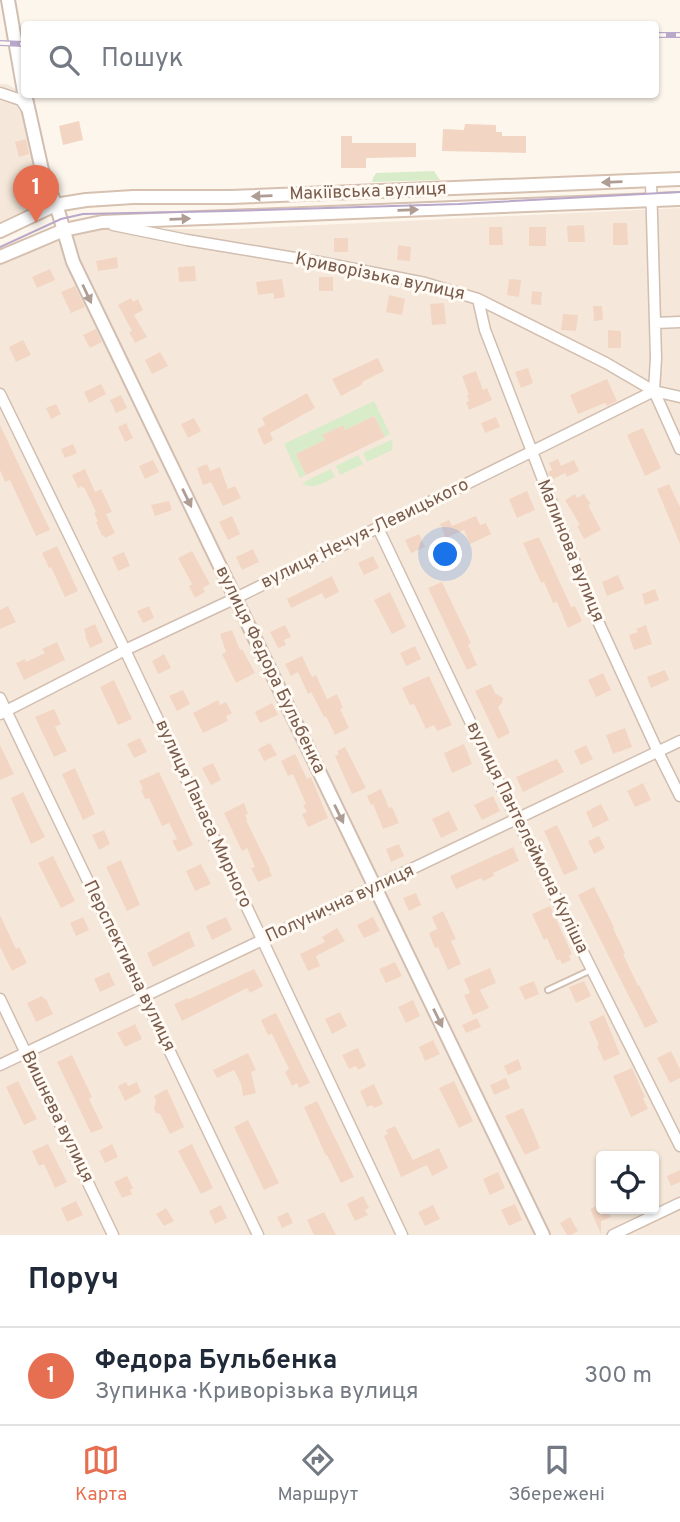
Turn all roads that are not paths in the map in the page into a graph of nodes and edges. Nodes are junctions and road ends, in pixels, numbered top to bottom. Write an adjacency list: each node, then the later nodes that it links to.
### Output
1 (8, 0): 2 (street, вулиця Федора Бульбенка)
2 (21, 71)
3 (0, 93): 5 (street)
4 (26, 98): 5 (street, вулиця Федора Бульбенка)
5 (29, 113): 12 (street, вулиця Федора Бульбенка)
6 (680, 179): 7 (street, Макіївська вулиця)
7 (651, 181): 8 (street, Макіївська вулиця, one-way to 8); 11 (street)
8 (459, 189): 9 (street, Макіївська вулиця); 13 (street)
9 (370, 192): 12 (street, Макіївська вулиця, one-way to 12); 14 (street)
10 (680, 200): 11 (street, Макіївська вулиця)
11 (651, 201): 13 (street, Макіївська вулиця); 21 (street)
12 (55, 205): 16 (street, вулиця Федора Бульбенка); 17 (street)
13 (460, 208): 14 (street, Макіївська вулиця, one-way to 13)
14 (370, 212): 15 (street, Макіївська вулиця, one-way to 14)
15 (102, 222): 16 (street, Макіївська вулиця); 19 (street, Криворізька вулиця)
16 (64, 230): 18 (street); 28 (street, вулиця Федора Бульбенка, one-way to 28)
17 (0, 231)
18 (0, 257)
19 (478, 299): 22 (street, Криворізька вулиця); 26 (street, Малинова вулиця)
20 (680, 322): 21 (street)
21 (655, 323): 22 (street)
22 (654, 391): 23 (street, Криворізька вулиця); 25 (street); 26 (street, вулиця Нечуя-Левицького)
23 (680, 397)
24 (1, 400): 29 (street, вулиця Панаса Мирного)
25 (680, 449)
26 (531, 452): 27 (street, вулиця Нечуя-Левицького); 33 (street, Малинова вулиця)
27 (378, 528): 28 (street, вулиця Нечуя-Левицького); 35 (street, вулиця Пантелеймона Куліша)
28 (236, 598): 29 (street, вулиця Нечуя-Левицького); 36 (street, вулиця Федора Бульбенка, one-way to 36)
29 (125, 650): 31 (street, вулиця Нечуя-Левицького); 37 (street, вулиця Панаса Мирного)
30 (0, 698): 31 (street, Перспективна вулиця)
31 (3, 712): 40 (street, Перспективна вулиця)
32 (680, 741): 33 (street, Полунична вулиця)
33 (657, 752): 34 (street, Малинова вулиця); 35 (street, Полунична вулиця)
34 (680, 796)
35 (517, 820): 36 (street, Полунична вулиця); 38 (street, вулиця Пантелеймона Куліша)
36 (375, 888): 37 (street, Полунична вулиця); 49 (street, вулиця Федора Бульбенка, one-way to 49)
37 (263, 941): 40 (street, Полунична вулиця); 48 (street, вулиця Панаса Мирного)
38 (591, 970): 39 (lane); 44 (street, вулиця Пантелеймона Куліша)
39 (548, 990)
40 (144, 997): 42 (street, Полунична вулиця); 47 (street, Перспективна вулиця)
41 (0, 999): 42 (street, Вишнева вулиця)
42 (26, 1053): 43 (street, Полунична вулиця); 46 (street, Вишнева вулиця)
43 (0, 1065)
44 (680, 1146)
45 (680, 1203): 50 (street)
46 (113, 1235)
47 (258, 1235)
48 (402, 1235)
49 (543, 1235)
50 (613, 1235)

